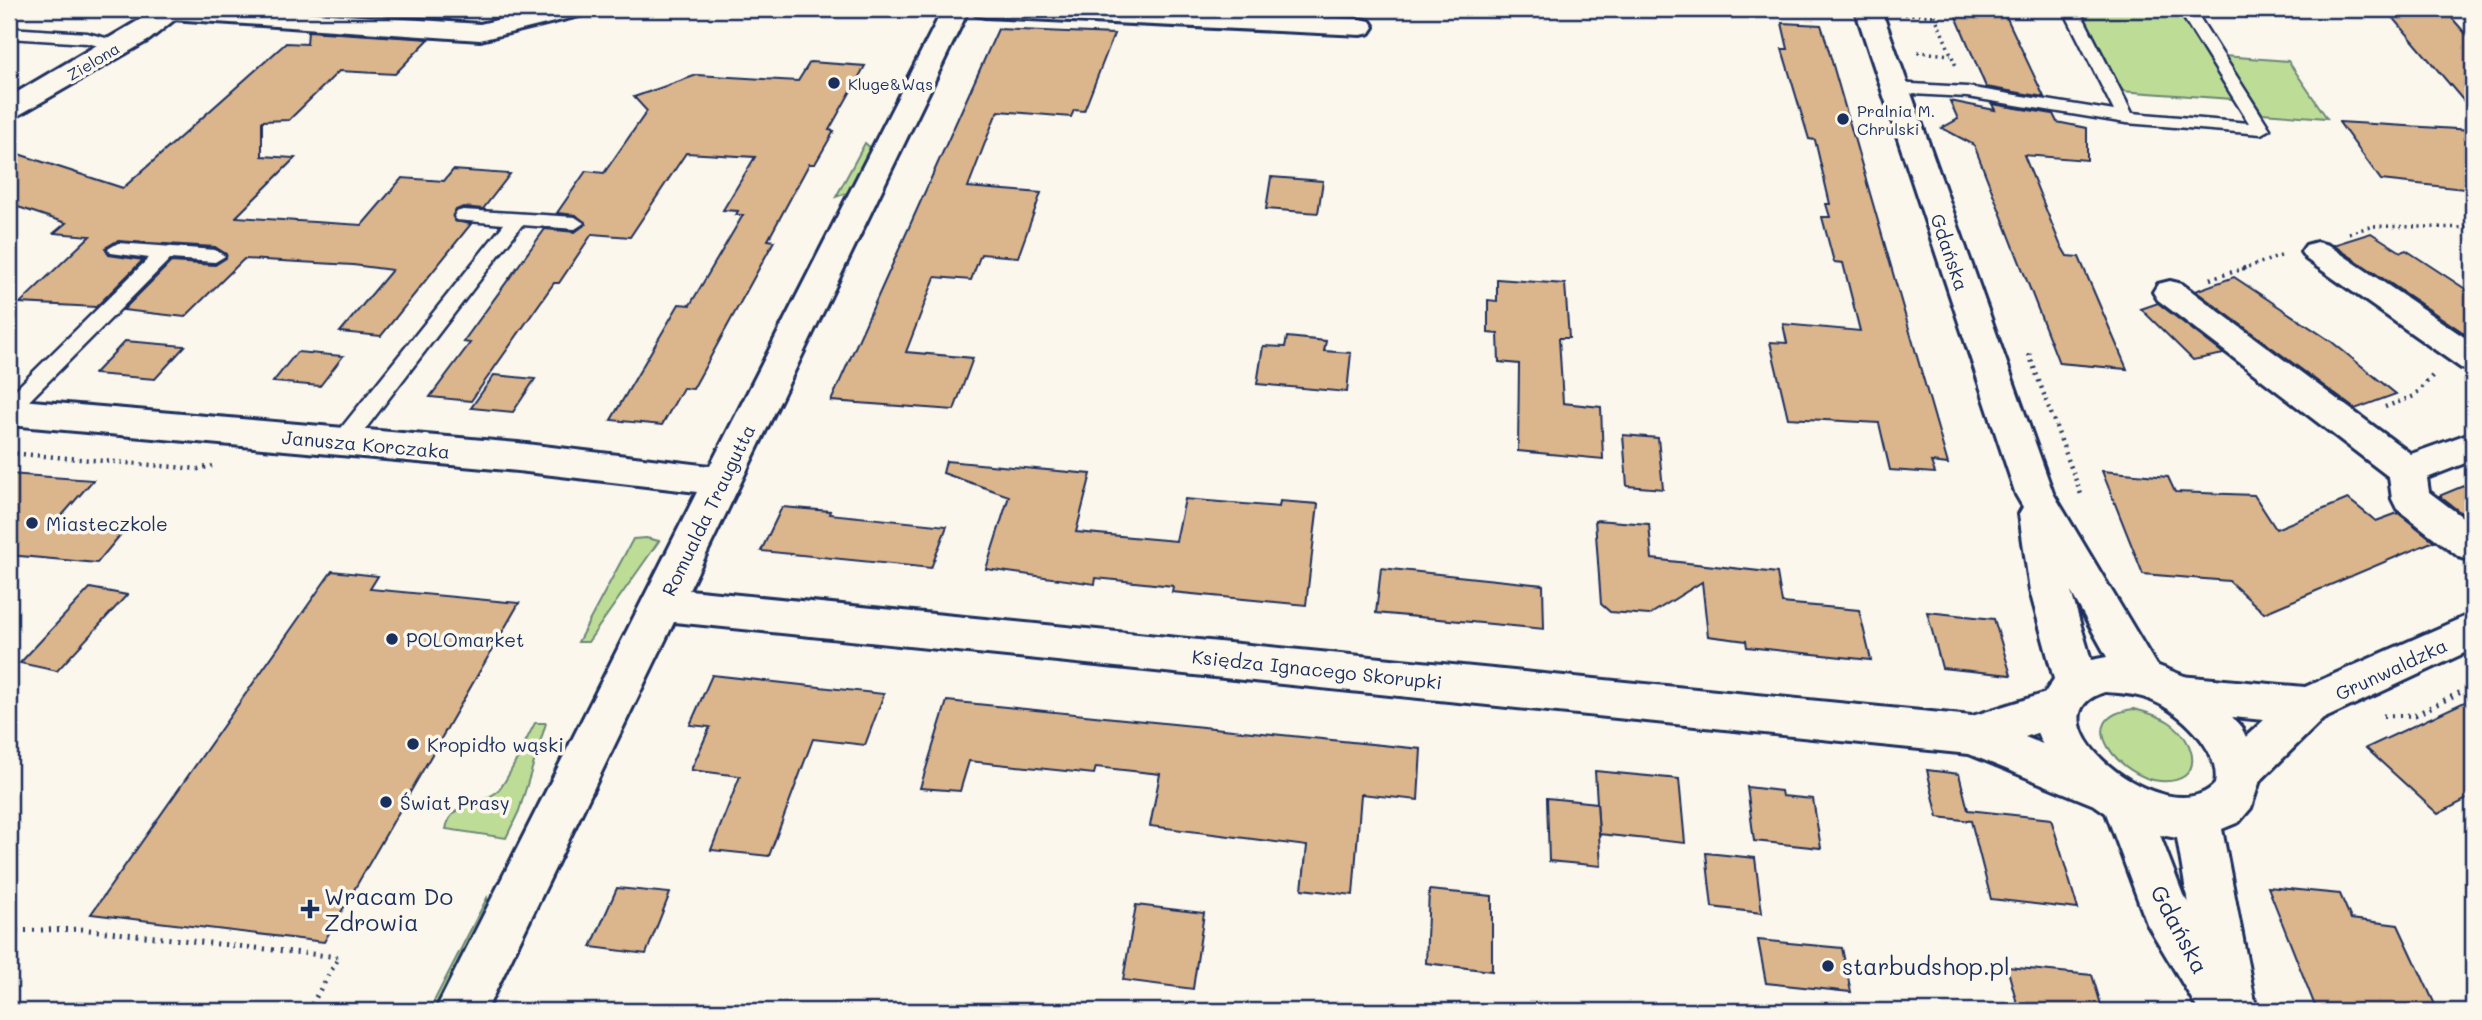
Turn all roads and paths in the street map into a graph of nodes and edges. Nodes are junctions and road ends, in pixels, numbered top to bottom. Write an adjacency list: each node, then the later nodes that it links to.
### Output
1 (574, 9): 8 (street)
2 (956, 9): 34 (street, Romualda Traugutta)
3 (985, 9): 11 (street)
4 (1868, 9): 16 (street, Gdańska)
5 (1932, 9): 10 (path)
6 (2071, 9): 19 (lane)
7 (2186, 9): 19 (lane)
8 (173, 10): 13 (street, Zielona)
9 (1903, 14): 10 (path)
10 (1935, 16): 15 (path)
11 (1361, 27)
12 (9, 33): 13 (lane)
13 (119, 46): 18 (street, Zielona)
14 (1917, 52): 15 (path)
15 (1951, 55): 17 (path)
16 (1894, 88): 17 (lane); 35 (street, Gdańska)
17 (1967, 92): 19 (lane)
18 (9, 109)
19 (2126, 118)
20 (463, 216): 21 (lane)
21 (517, 219): 22 (lane); 31 (lane)
22 (575, 223)
23 (118, 249): 25 (lane)
24 (2317, 252): 28 (street)
25 (165, 253): 26 (lane); 29 (lane)
26 (215, 256)
27 (2170, 292): 30 (street)
28 (2471, 358): 30 (path)
29 (9, 410): 31 (street, Janusza Korczaka)
30 (2343, 423): 33 (street)
31 (342, 443): 34 (street, Janusza Korczaka)
32 (2473, 445): 33 (street)
33 (2407, 471): 36 (street)
34 (722, 481): 37 (street, Romualda Traugutta)
35 (2035, 495): 39 (street, Gdańska); 41 (street, Gdańska)
36 (2473, 546)
37 (661, 604): 44 (street, Księdza Ignacego Skorupki); 50 (street, Romualda Traugutta)
38 (2473, 630): 42 (street, Grunwaldzka)
39 (2161, 686): 41 (street); 42 (street); 45 (street)
40 (2473, 686): 43 (path)
41 (2068, 695): 44 (street, Księdza Ignacego Skorupki); 46 (street)
42 (2308, 706): 45 (street, Grunwaldzka)
43 (2371, 717)
44 (1972, 735): 46 (street, Księdza Ignacego Skorupki)
45 (2239, 772): 47 (street)
46 (2112, 795): 47 (street); 51 (street, Gdańska)
47 (2197, 818): 51 (street, Gdańska)
48 (9, 931): 49 (path)
49 (309, 1011)
50 (460, 1011)
51 (2229, 1011)

